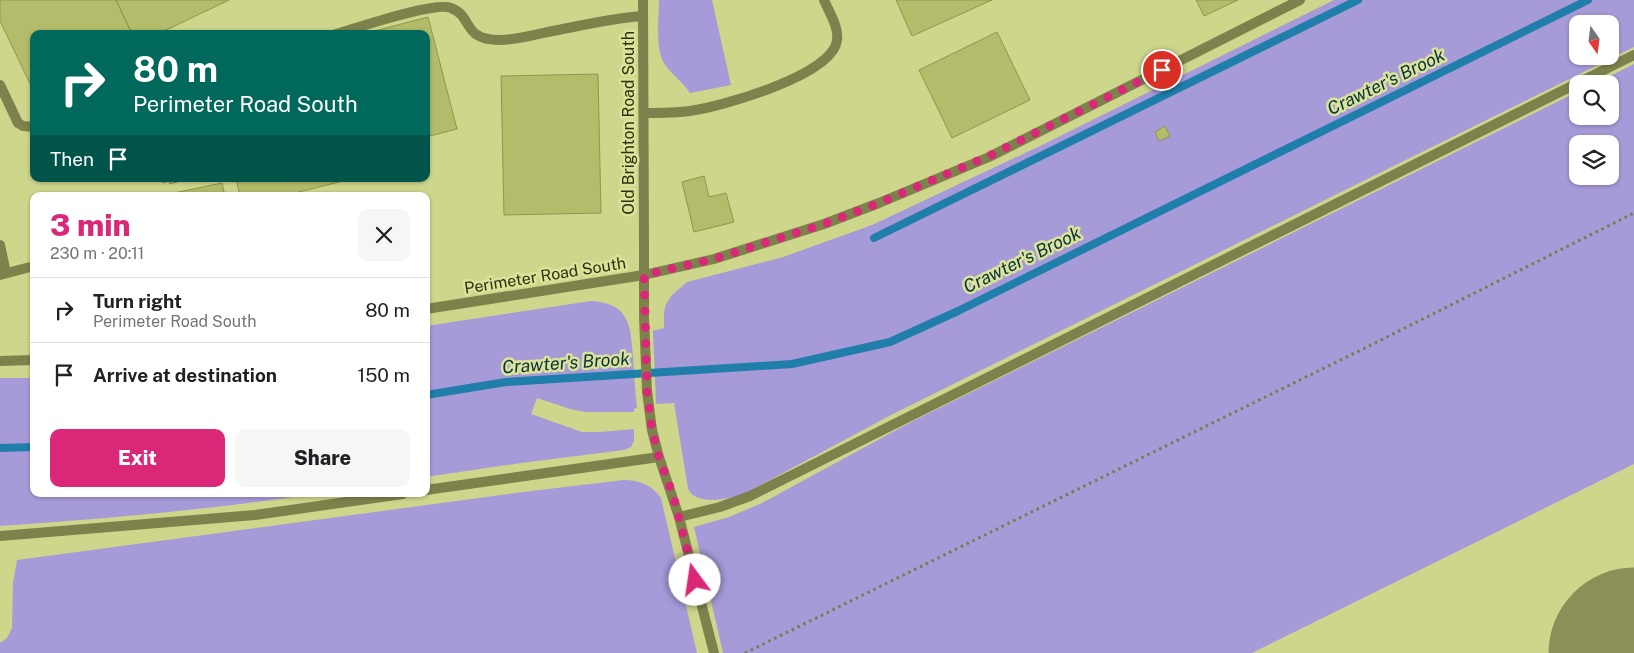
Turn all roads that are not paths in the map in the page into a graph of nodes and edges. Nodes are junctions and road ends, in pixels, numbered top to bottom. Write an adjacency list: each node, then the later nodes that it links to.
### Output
1 (643, 0): 4 (street, Old Brighton Road South)
2 (824, 0): 8 (street)
3 (1300, 0): 13 (street, Perimeter Road South)
4 (643, 16): 5 (street); 8 (street, Old Brighton Road South)
5 (350, 30)
6 (1634, 55): 20 (street)
7 (0, 85): 9 (street)
8 (644, 113): 13 (street, Old Brighton Road South)
9 (30, 128)
10 (0, 245): 12 (street)
11 (30, 267): 12 (street)
12 (3, 274)
13 (644, 275): 14 (street, Perimeter Road South); 17 (street, Old Brighton Road South)
14 (430, 308)
15 (30, 360): 16 (street)
16 (0, 361)
17 (659, 458): 18 (street); 20 (street, Old Brighton Road South)
18 (430, 489)
19 (382, 497): 21 (street)
20 (679, 517): 22 (street, Old Brighton Road South)
21 (0, 536)
22 (714, 653)

